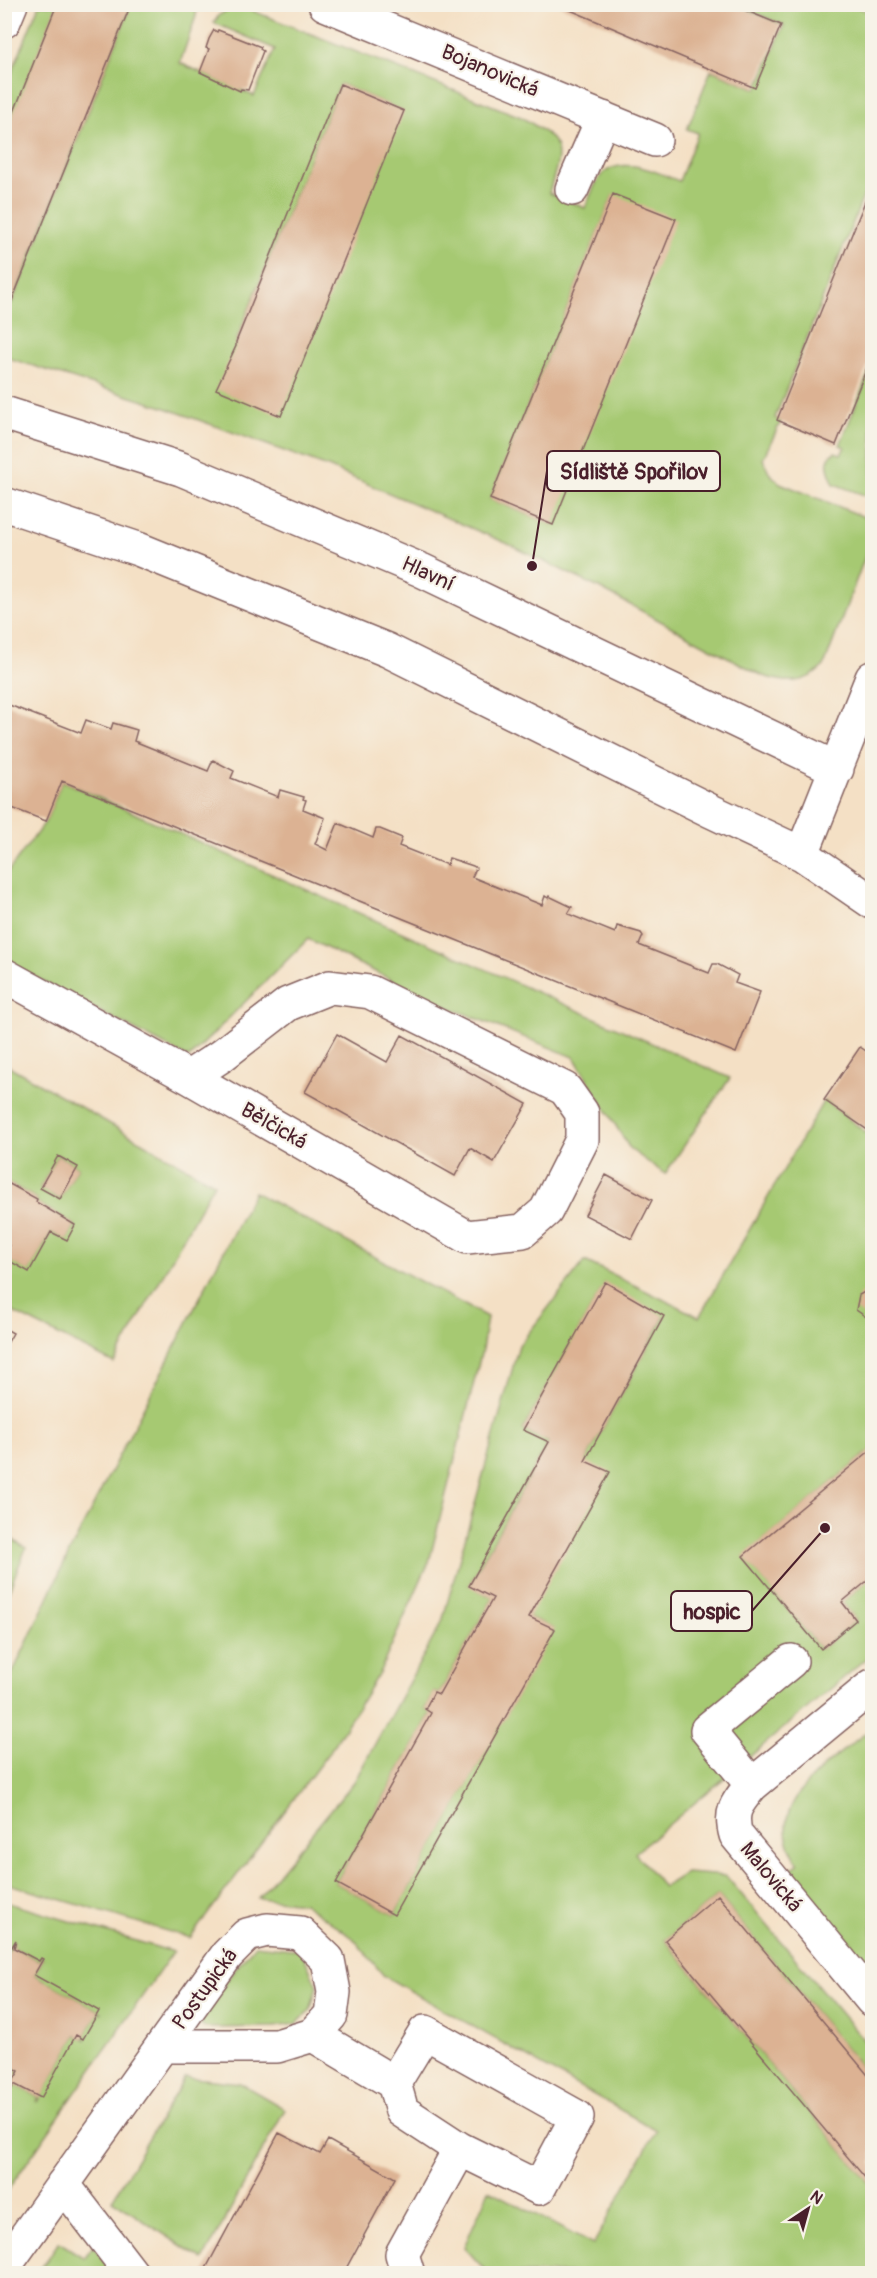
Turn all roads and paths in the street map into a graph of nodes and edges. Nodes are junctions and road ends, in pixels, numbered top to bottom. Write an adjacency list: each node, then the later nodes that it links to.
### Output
1 (11, 4): 3 (street)
2 (325, 4): 4 (street, Bojanovická)
3 (4, 21)
4 (603, 118): 5 (street, Bojanovická); 6 (street)
5 (655, 140)
6 (572, 189)
7 (4, 413): 11 (street, Hlavní)
8 (4, 504): 12 (street)
9 (873, 678): 10 (street)
10 (866, 713): 11 (street)
11 (837, 769): 12 (street)
12 (802, 854): 13 (street)
13 (873, 902)
14 (4, 975): 15 (street, Bělčická)
15 (189, 1077): 15 (street, Bělčická)
16 (791, 1661): 18 (street)
17 (873, 1686): 18 (street, Malovická)
18 (752, 1785): 19 (street, Malovická)
19 (873, 2000)
20 (313, 2035): 21 (street, Postupická); 21 (street, Postupická); 22 (street)
21 (164, 2046): 24 (street, Postupická)
22 (394, 2083): 23 (street); 23 (street)
23 (460, 2149): 27 (street)
24 (63, 2184): 25 (street, Postupická); 26 (street)
25 (4, 2267)
26 (132, 2274)
27 (408, 2274)

